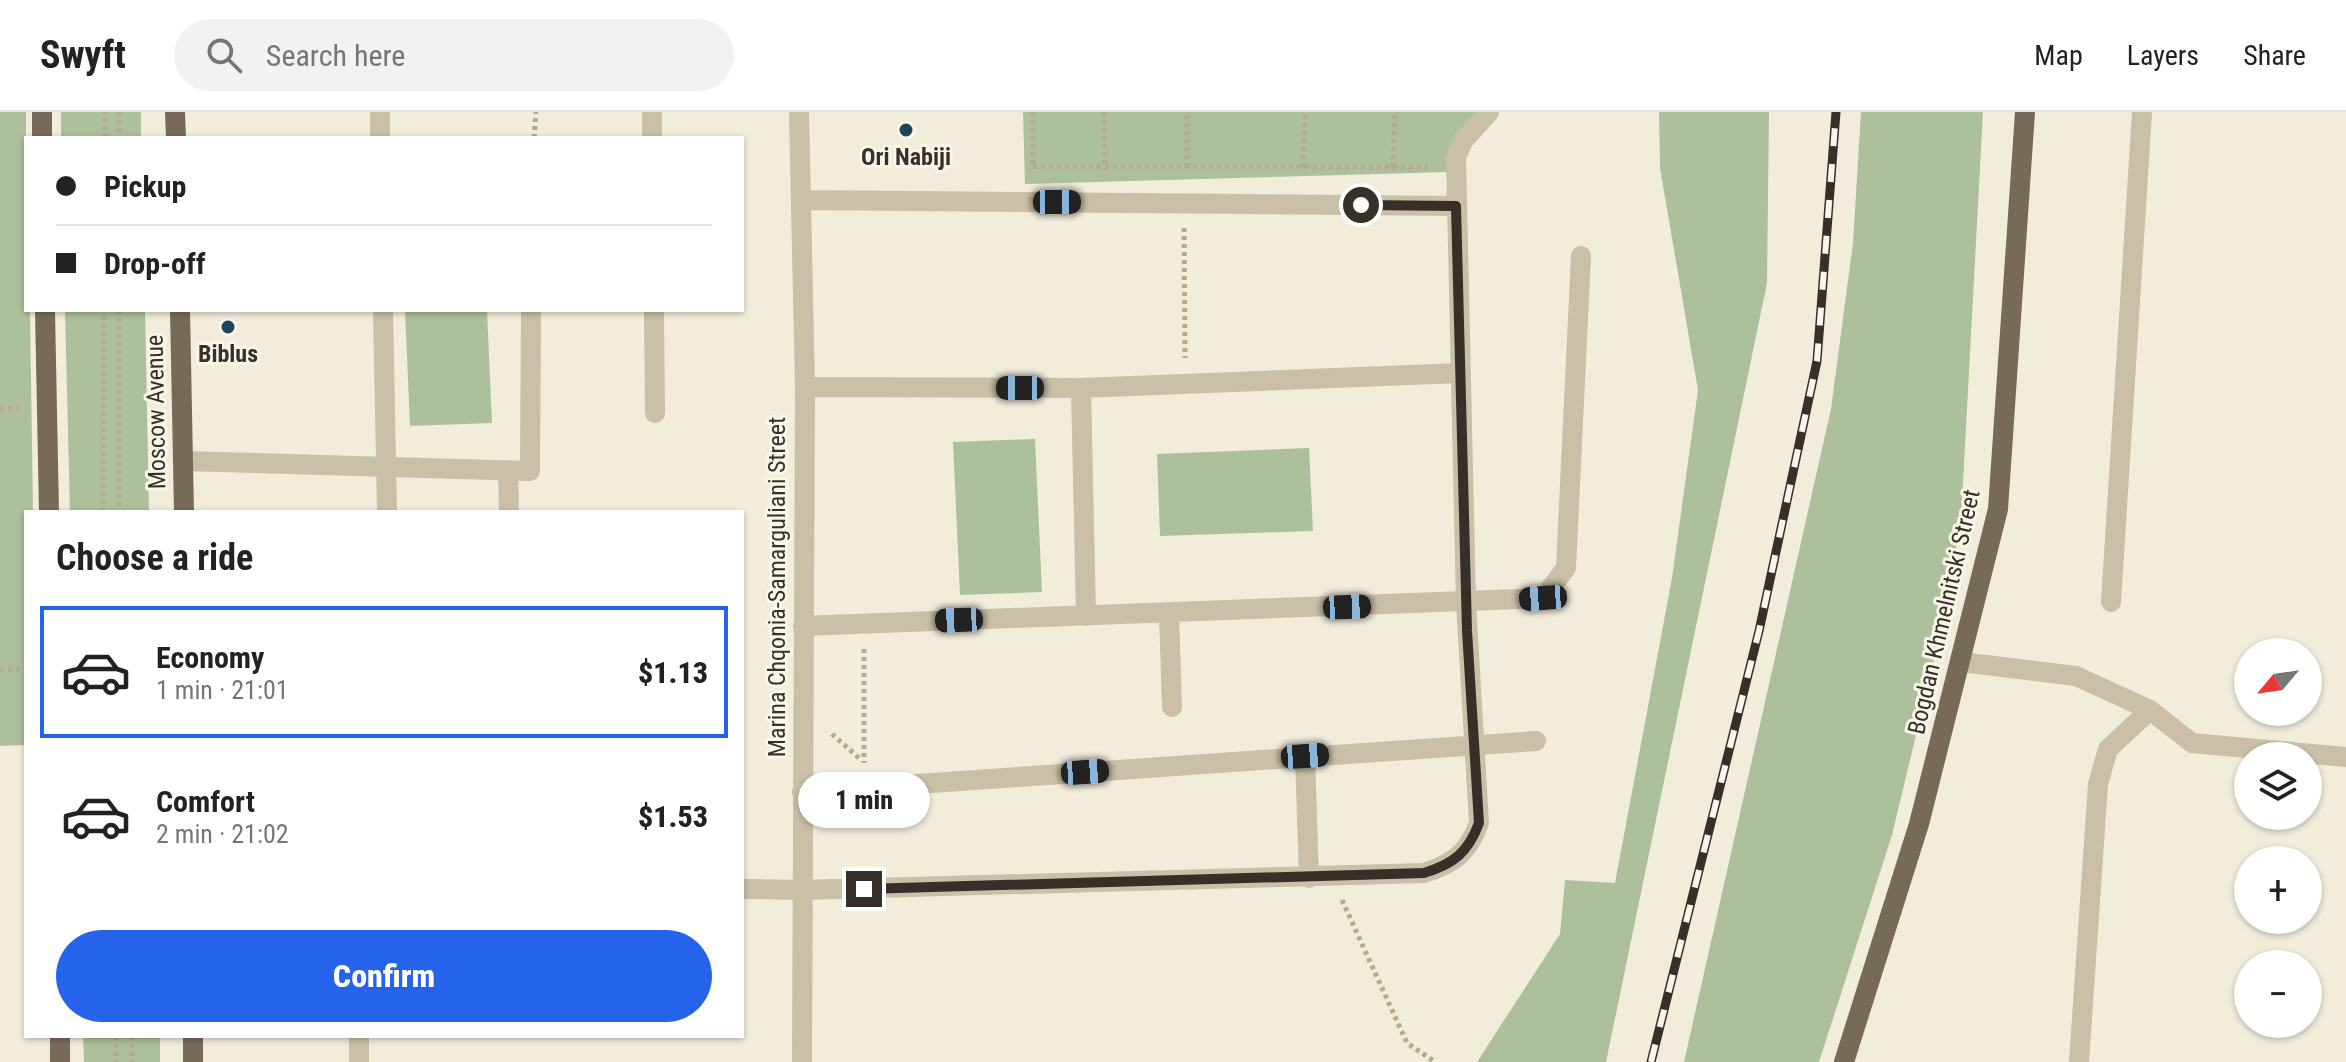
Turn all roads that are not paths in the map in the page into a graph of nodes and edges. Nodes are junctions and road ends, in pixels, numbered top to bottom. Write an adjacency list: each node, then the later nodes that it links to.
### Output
1 (42, 112): 9 (main road)
2 (175, 112): 10 (main road)
3 (380, 112): 11 (street)
4 (652, 112): 12 (street)
5 (799, 112): 13 (street, Marina Chqonia-Samarguliani Street)
6 (1489, 112): 14 (street)
7 (2025, 112): 37 (main road, Bogdan Khmelnitski Street)
8 (2142, 112): 32 (street)
9 (42, 136)
10 (176, 136)
11 (380, 136)
12 (652, 136)
13 (801, 200): 14 (street); 22 (street, Marina Chqonia-Samarguliani Street)
14 (1456, 206): 21 (street)
15 (1581, 256): 33 (street)
16 (45, 312): 28 (main road)
17 (180, 312): 25 (main road, Moscow Avenue)
18 (383, 312): 26 (street)
19 (531, 312): 27 (street)
20 (654, 312): 24 (street)
21 (1461, 373): 23 (street); 33 (street)
22 (805, 387): 23 (street); 36 (street, Marina Chqonia-Samarguliani Street)
23 (1081, 388): 35 (street)
24 (655, 413)
25 (183, 461): 26 (street); 29 (main road, Moscow Avenue)
26 (386, 468): 27 (street); 30 (street)
27 (508, 471): 31 (street)
28 (49, 510)
29 (184, 510)
30 (387, 510)
31 (509, 510)
32 (2111, 602)
33 (1466, 603): 34 (street); 41 (street)
34 (1169, 613): 35 (street); 38 (street)
35 (1086, 616): 36 (street)
36 (803, 626): 44 (street, Marina Chqonia-Samarguliani Street)
37 (1961, 662): 39 (street); 55 (main road, Bogdan Khmelnitski Street)
38 (1172, 707)
39 (2150, 710): 43 (street); 56 (street)
40 (1536, 741): 41 (street)
41 (1471, 744): 42 (street); 45 (street)
42 (1305, 756): 44 (street); 45 (street)
43 (2346, 757)
44 (802, 792): 47 (street, Marina Chqonia-Samarguliani Street)
45 (1309, 878): 47 (street)
46 (744, 889): 47 (street)
47 (802, 890): 54 (street, Marina Chqonia-Samarguliani Street)
48 (60, 1038): 51 (main road)
49 (193, 1038): 52 (main road)
50 (359, 1038): 53 (street)
51 (60, 1062)
52 (193, 1062)
53 (359, 1062)
54 (802, 1062)
55 (1844, 1062)
56 (2079, 1062)

